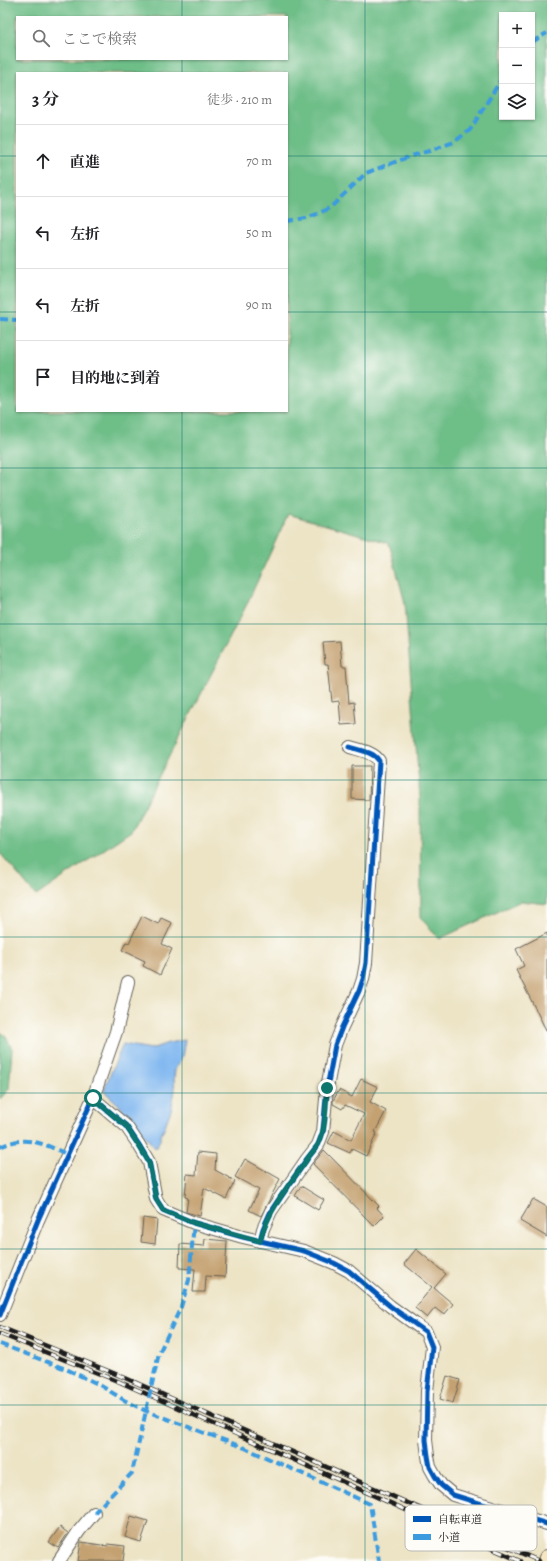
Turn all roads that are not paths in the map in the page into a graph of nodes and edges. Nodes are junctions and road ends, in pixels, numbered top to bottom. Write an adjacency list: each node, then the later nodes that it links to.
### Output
1 (350, 746): 4 (street)
2 (128, 982): 3 (street)
3 (93, 1098): 4 (street); 5 (street)
4 (260, 1241): 6 (street)
5 (0, 1315)
6 (485, 1505)
7 (94, 1513): 10 (street)
8 (537, 1521): 9 (street)
9 (547, 1524)
10 (59, 1561)

